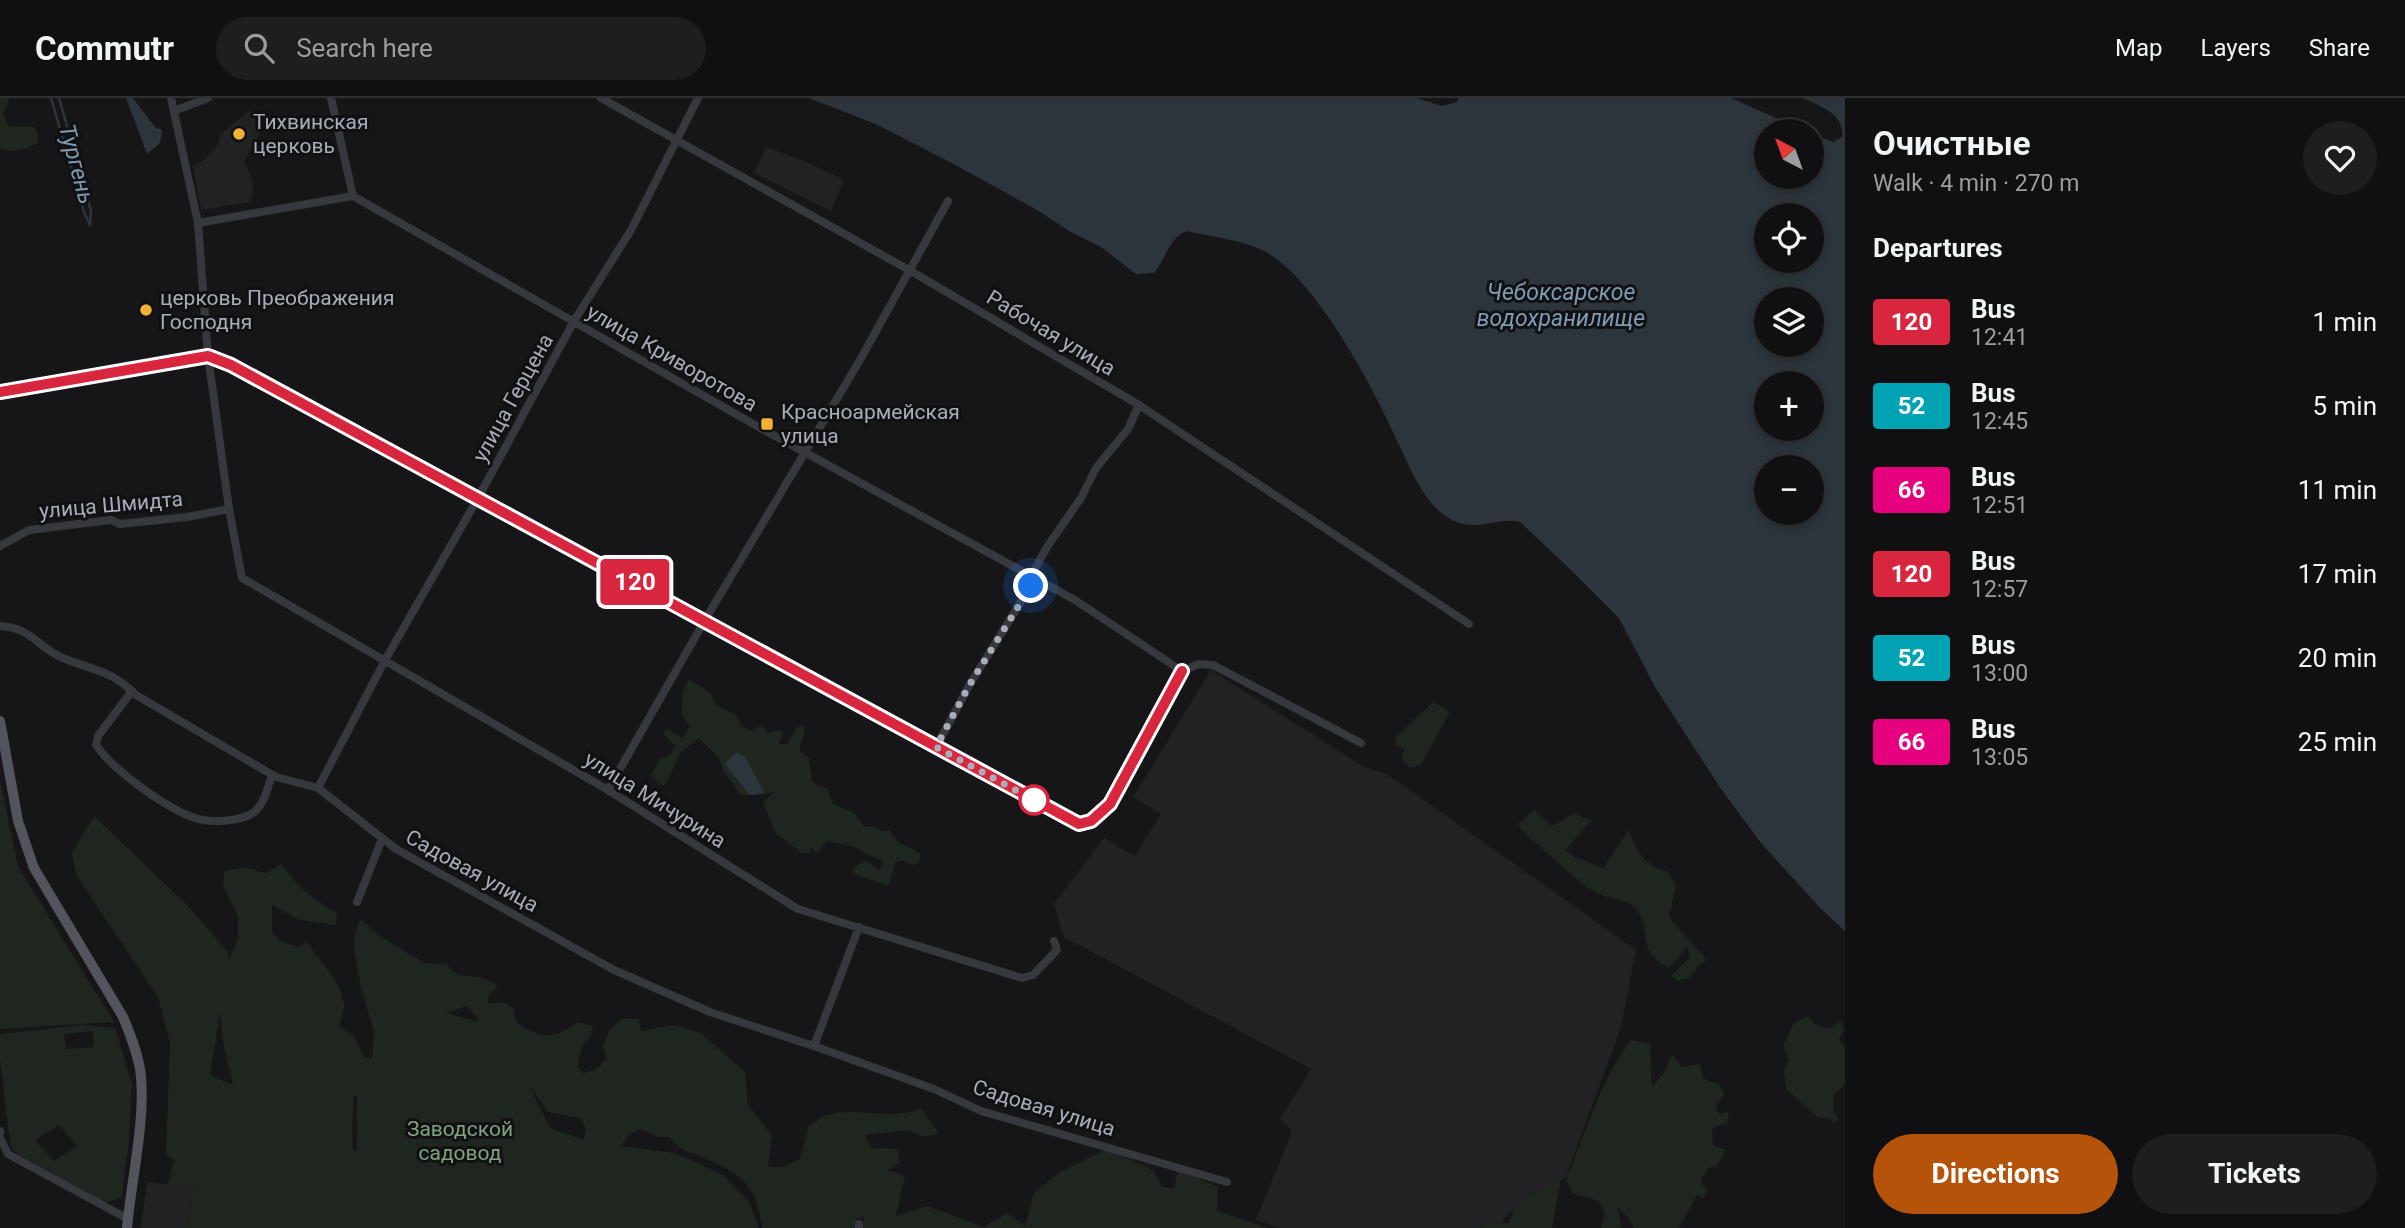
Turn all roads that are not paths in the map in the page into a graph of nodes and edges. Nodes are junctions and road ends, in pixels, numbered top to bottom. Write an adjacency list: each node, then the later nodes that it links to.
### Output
1 (171, 98): 6 (street)
2 (208, 98): 6 (street)
3 (331, 98): 8 (street)
4 (601, 98): 7 (street, Рабочая улица)
5 (698, 98): 7 (street, улица Герцена)
6 (174, 111): 10 (street)
7 (678, 140): 11 (street, Рабочая улица); 12 (street, улица Герцена)
8 (353, 196): 10 (street); 12 (street, улица Криворотова)
9 (948, 201): 11 (street)
10 (198, 223): 13 (street)
11 (909, 270): 15 (street, Рабочая улица); 16 (street)
12 (574, 321): 16 (street, улица Криворотова); 17 (street, улица Герцена)
13 (208, 356): 14 (street); 17 (street); 18 (street)
14 (0, 392)
15 (1139, 405): 20 (street); 22 (street, Рабочая улица)
16 (805, 453): 20 (street, улица Криворотова); 21 (street)
17 (478, 498): 21 (street); 24 (street, улица Герцена)
18 (229, 509): 19 (street, улица Шмидта); 24 (street, улица Мичурина)
19 (0, 546)
20 (1031, 576): 25 (street, улица Криворотова); 29 (street)
21 (705, 620): 29 (street); 32 (street)
22 (1469, 624)
23 (0, 626): 26 (street, Садовая улица)
24 (384, 662): 31 (street, улица Герцена); 32 (street, улица Мичурина)
25 (1182, 671): 28 (street); 29 (street)
26 (132, 691): 30 (street, Садовая улица); 30 (street)
27 (0, 721): 40 (main road)
28 (1360, 743)
29 (936, 747)
30 (272, 775): 31 (street, Садовая улица)
31 (318, 788): 33 (street, Садовая улица)
32 (608, 790): 35 (street, улица Мичурина)
33 (382, 839): 34 (street); 37 (street, Садовая улица)
34 (357, 902)
35 (859, 927): 36 (street, улица Мичурина); 37 (street)
36 (1054, 941)
37 (814, 1046): 39 (street, Садовая улица)
38 (0, 1138): 40 (street)
39 (1227, 1182)
40 (127, 1224)

